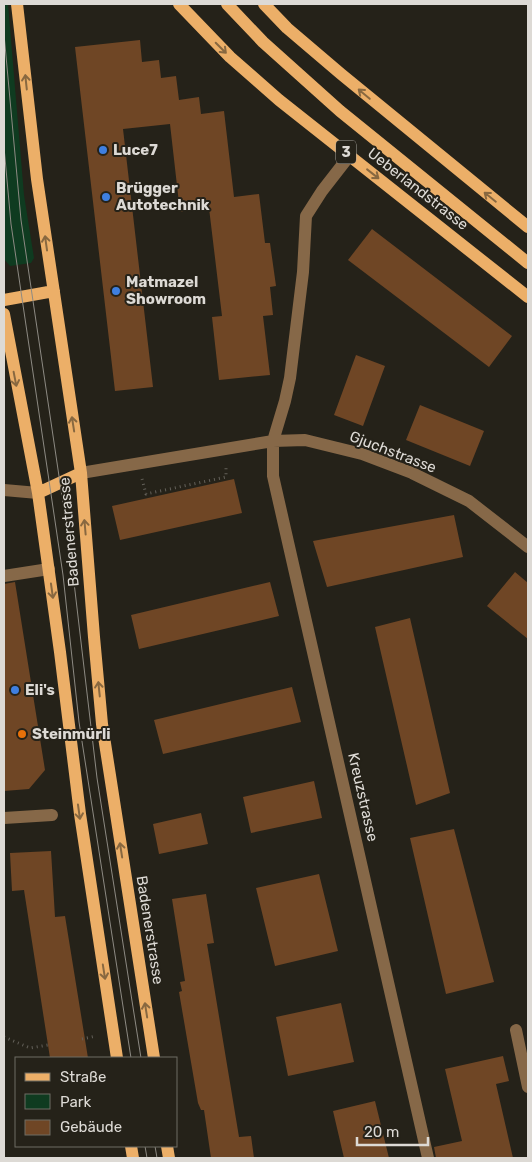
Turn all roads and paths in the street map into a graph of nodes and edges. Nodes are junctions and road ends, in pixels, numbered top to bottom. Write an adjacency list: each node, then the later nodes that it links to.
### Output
1 (17, 4): 8 (main road, Badenerstrasse, one-way to 1)
2 (179, 4): 5 (main road, Ueberlandstrasse / 3, one-way to 5)
3 (227, 4): 7 (main road, Ueberlandstrasse / 3)
4 (264, 4): 6 (main road, one-way to 4)
5 (350, 155): 9 (main road, Ueberlandstrasse / 3, one-way to 9); 12 (street, Kreuzstrasse)
6 (528, 227)
7 (528, 263)
8 (54, 291): 10 (main road); 14 (main road, Badenerstrasse, one-way to 8)
9 (528, 296)
10 (4, 300)
11 (4, 314): 17 (main road, Badenerstrasse, one-way to 17)
12 (273, 441): 14 (street, Gjuchstrasse); 18 (street, Gjuchstrasse); 31 (street, Kreuzstrasse)
13 (226, 462): 15 (path)
14 (81, 472): 17 (main road); 29 (main road, Badenerstrasse, one-way to 14)
15 (141, 476)
16 (4, 490): 17 (street)
17 (38, 493): 19 (main road, Badenerstrasse)
18 (528, 547)
19 (49, 570): 20 (street); 28 (main road, Badenerstrasse, one-way to 28)
20 (4, 576)
21 (52, 815): 22 (street)
22 (4, 818)
23 (516, 1030): 30 (street)
24 (101, 1036): 26 (path)
25 (4, 1037): 27 (path)
26 (82, 1039)
27 (48, 1045)
28 (117, 1057)
29 (154, 1057)
30 (528, 1088)
31 (428, 1158)

